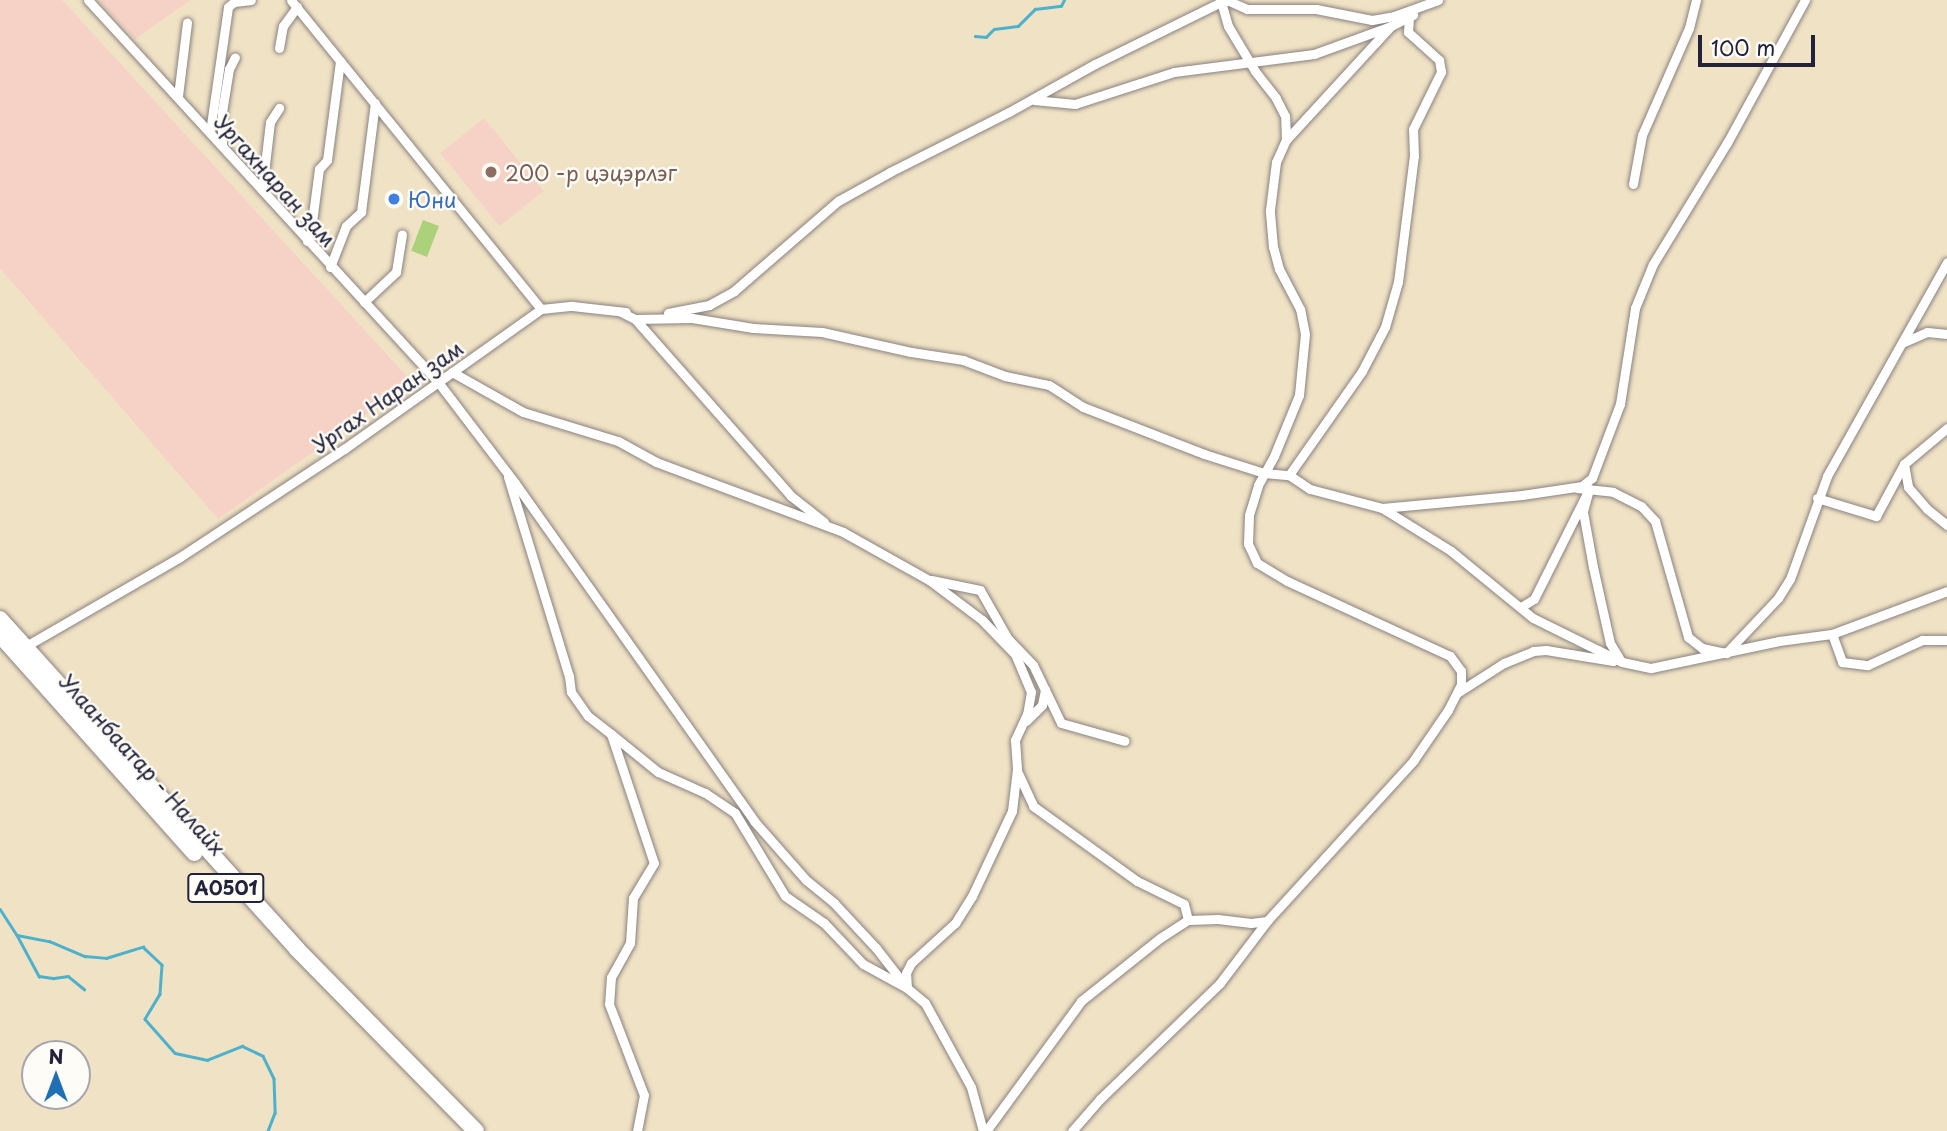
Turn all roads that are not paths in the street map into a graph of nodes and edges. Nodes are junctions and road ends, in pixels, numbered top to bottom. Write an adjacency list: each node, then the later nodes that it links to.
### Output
1 (88, 0): 17 (street, Ургахнаран зам)
2 (251, 0): 21 (street)
3 (1243, 0): 7 (street)
4 (1438, 0): 8 (street)
5 (1696, 0): 24 (street)
6 (1805, 0): 43 (street)
7 (1228, 1): 8 (street); 16 (street); 18 (street)
8 (1427, 2): 10 (street)
9 (294, 4): 13 (street); 15 (street)
10 (1409, 17): 12 (street); 42 (street)
11 (187, 23): 17 (street)
12 (1391, 26): 16 (street); 22 (street)
13 (279, 48)
14 (235, 57): 23 (street)
15 (340, 61): 19 (street); 27 (street)
16 (1251, 65): 18 (street); 22 (street)
17 (177, 96): 21 (street, Ургахнаран зам)
18 (1032, 100): 32 (street)
19 (375, 103): 29 (street); 31 (street)
20 (279, 108): 25 (street)
21 (210, 132): 23 (street, Ургахнаран зам)
22 (1286, 140): 40 (street)
23 (222, 145): 25 (street, Ургахнаран зам)
24 (1633, 184)
25 (262, 190): 27 (street, Ургахнаран зам)
26 (402, 234): 30 (street)
27 (307, 241): 29 (street, Ургахнаран зам)
28 (1947, 262): 35 (street)
29 (330, 267): 30 (street, Ургахнаран зам)
30 (364, 302): 37 (street, Ургахнаран зам)
31 (541, 309): 32 (street); 36 (street, Ургах Наран зам)
32 (621, 312): 33 (street)
33 (635, 319): 40 (street); 48 (street)
34 (1947, 334): 35 (street)
35 (1899, 345): 45 (street)
36 (452, 372): 37 (street, Ургах Наран зам); 48 (street)
37 (438, 382): 41 (street, Ургахнаран зам); 56 (street, Ургах Наран зам)
38 (1947, 428): 39 (street)
39 (1904, 464): 45 (street); 47 (street)
40 (1264, 473): 42 (street); 61 (street)
41 (507, 474): 63 (street); 68 (street, Ургахнаран зам)
42 (1289, 475): 46 (street)
43 (1569, 488): 44 (street); 46 (street)
44 (1589, 489): 51 (street); 57 (street); 59 (street)
45 (1817, 499): 57 (street)
46 (1382, 508): 51 (street)
47 (1947, 524)
48 (830, 526): 49 (street)
49 (929, 580): 58 (street); 60 (street)
50 (1947, 591): 53 (street)
51 (1521, 607): 59 (street)
52 (0, 619): 56 (highway, A0501)
53 (1832, 634): 55 (street); 57 (street)
54 (0, 635): 69 (highway, Улаанбаатар - Налайх / A0501)
55 (1947, 640)
56 (26, 646): 70 (highway, Улаанбаатар - Налайх / A0501)
57 (1726, 653): 59 (street)
58 (1015, 654): 60 (street); 62 (street)
59 (1622, 662): 61 (street)
60 (1045, 689): 62 (street); 64 (street)
61 (1456, 694): 67 (street)
62 (1022, 724): 65 (street)
63 (611, 734): 68 (street); 71 (street)
64 (1125, 741)
65 (1017, 769): 66 (street); 68 (street)
66 (1188, 920): 67 (street); 72 (street)
67 (1267, 921): 73 (street)
68 (907, 988): 72 (street)
69 (462, 1131)
70 (477, 1131)
71 (636, 1131)
72 (985, 1131)
73 (1072, 1131)

